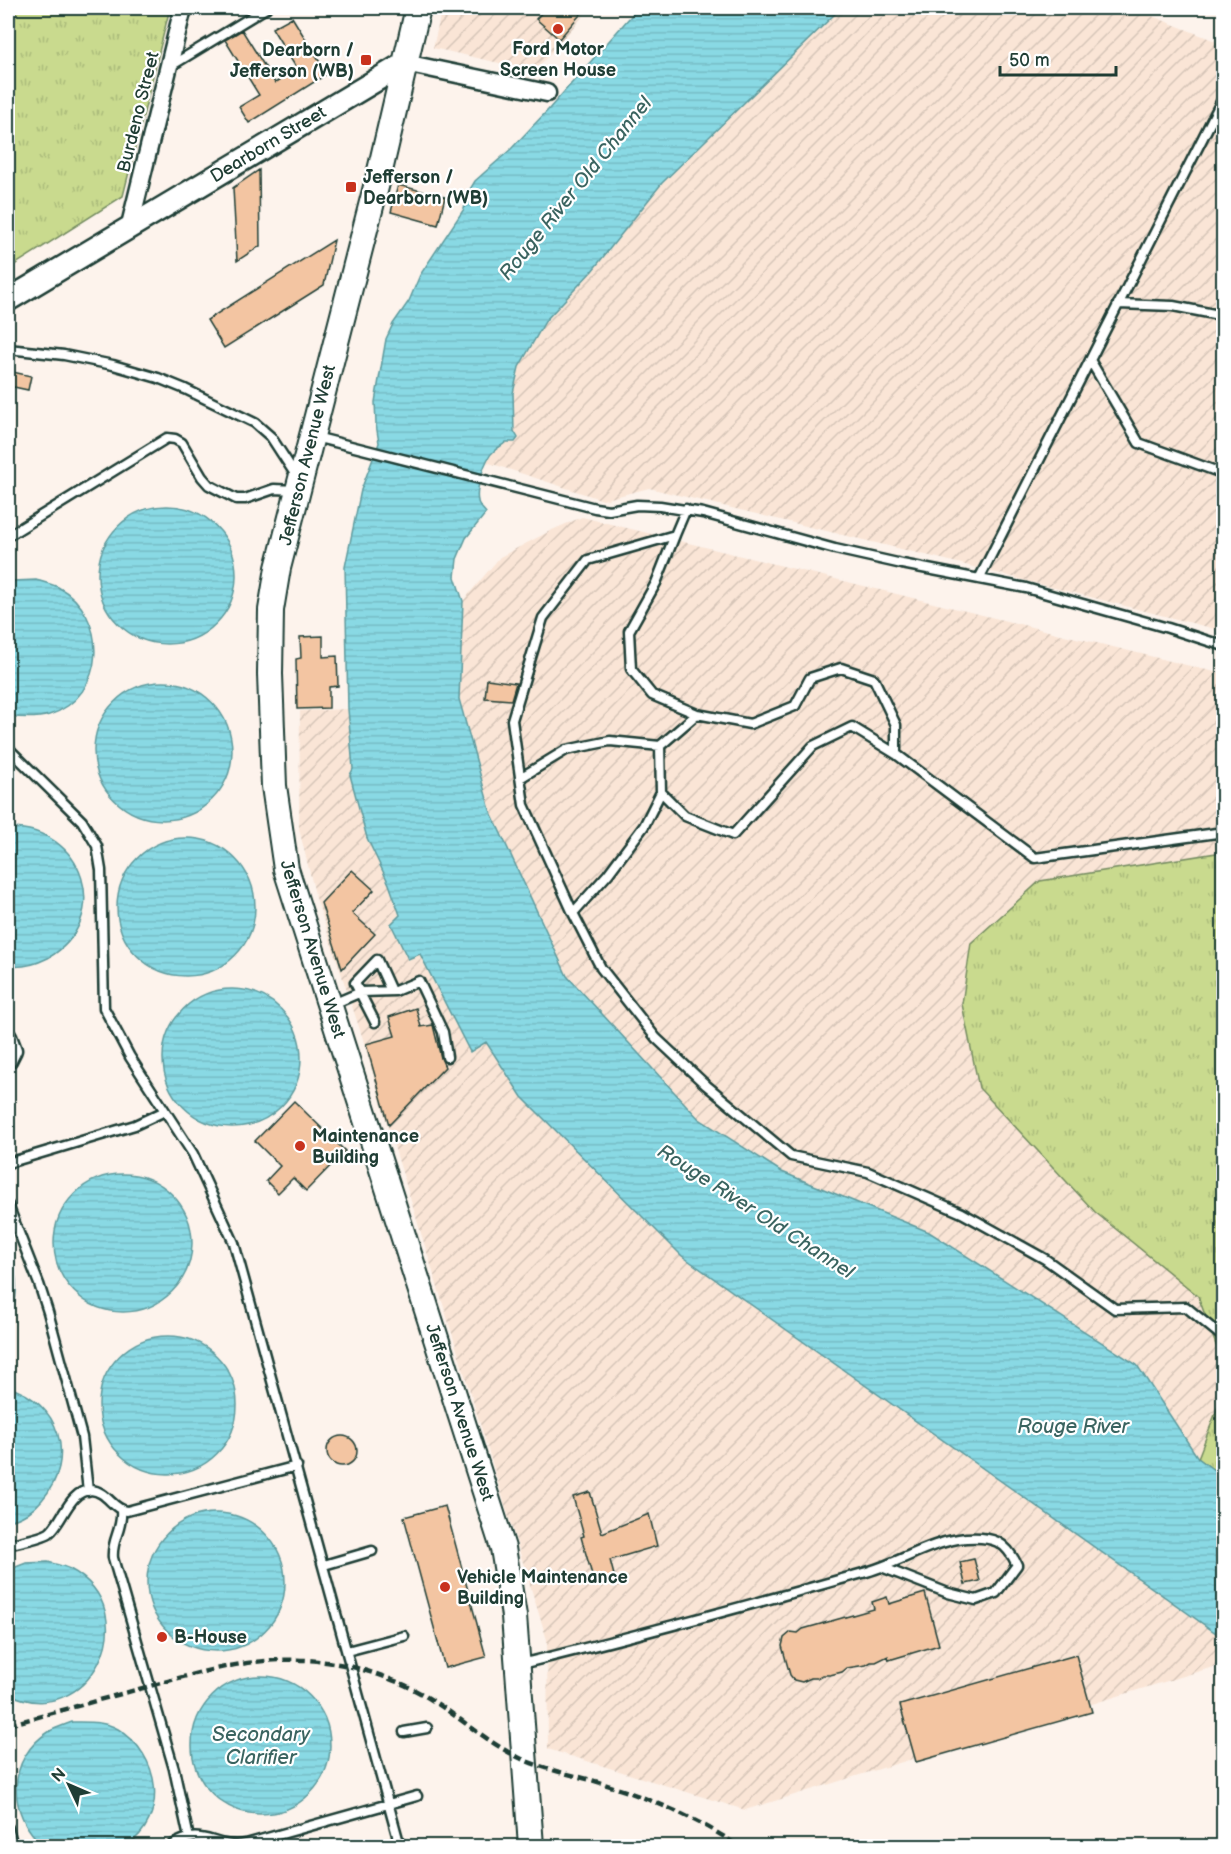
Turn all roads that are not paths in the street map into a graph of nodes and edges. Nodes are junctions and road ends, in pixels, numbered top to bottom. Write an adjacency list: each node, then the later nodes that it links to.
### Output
1 (183, 8): 5 (street, Burdeno Street)
2 (266, 8): 5 (lane)
3 (418, 8): 4 (main road, Jefferson Avenue West)
4 (405, 63): 6 (street); 8 (street, Dearborn Street); 14 (main road, Jefferson Avenue West)
5 (169, 67): 8 (street, Burdeno Street)
6 (547, 93)
7 (1224, 96): 10 (lane)
8 (130, 225): 9 (street, Dearborn Street)
9 (8, 300)
10 (1118, 304): 11 (lane); 13 (lane)
11 (1224, 316)
12 (8, 349): 16 (lane)
13 (1090, 360): 15 (lane); 20 (lane)
14 (312, 436): 16 (main road, Jefferson Avenue West); 17 (lane)
15 (1224, 474)
16 (299, 486): 19 (lane); 32 (main road, Jefferson Avenue West)
17 (686, 509): 18 (lane); 20 (lane)
18 (675, 535): 22 (lane); 26 (lane)
19 (8, 536)
20 (979, 579): 21 (lane)
21 (1224, 646)
22 (698, 714): 23 (lane); 25 (lane)
23 (660, 746): 26 (lane); 27 (lane)
24 (8, 748): 37 (lane)
25 (896, 754): 27 (lane); 28 (lane)
26 (520, 778): 29 (lane)
27 (661, 792): 29 (lane)
28 (1224, 832)
29 (573, 913): 40 (lane)
30 (390, 991): 31 (lane); 31 (lane); 35 (lane)
31 (361, 993): 32 (lane); 33 (lane)
32 (330, 1005): 50 (main road, Jefferson Avenue West)
33 (375, 1022)
34 (8, 1037): 36 (street)
35 (447, 1057)
36 (8, 1060)
37 (165, 1111): 38 (lane); 41 (lane)
38 (8, 1163)
39 (8, 1205): 42 (lane)
40 (1224, 1338)
41 (297, 1466): 43 (lane); 46 (lane)
42 (88, 1491): 43 (lane); 44 (lane)
43 (121, 1510): 56 (lane)
44 (8, 1545)
45 (372, 1551): 46 (lane)
46 (324, 1565): 49 (lane)
47 (884, 1568): 47 (lane); 50 (lane)
48 (404, 1636): 49 (lane)
49 (347, 1651): 54 (lane)
50 (518, 1665): 61 (main road, Jefferson Avenue West)
51 (427, 1728): 52 (lane)
52 (404, 1732)
53 (417, 1796): 54 (lane)
54 (388, 1805): 59 (lane); 60 (lane)
55 (8, 1828): 57 (lane)
56 (189, 1838): 58 (lane); 59 (lane)
57 (13, 1846)
58 (171, 1846)
59 (236, 1846)
60 (400, 1846)
61 (531, 1846)

